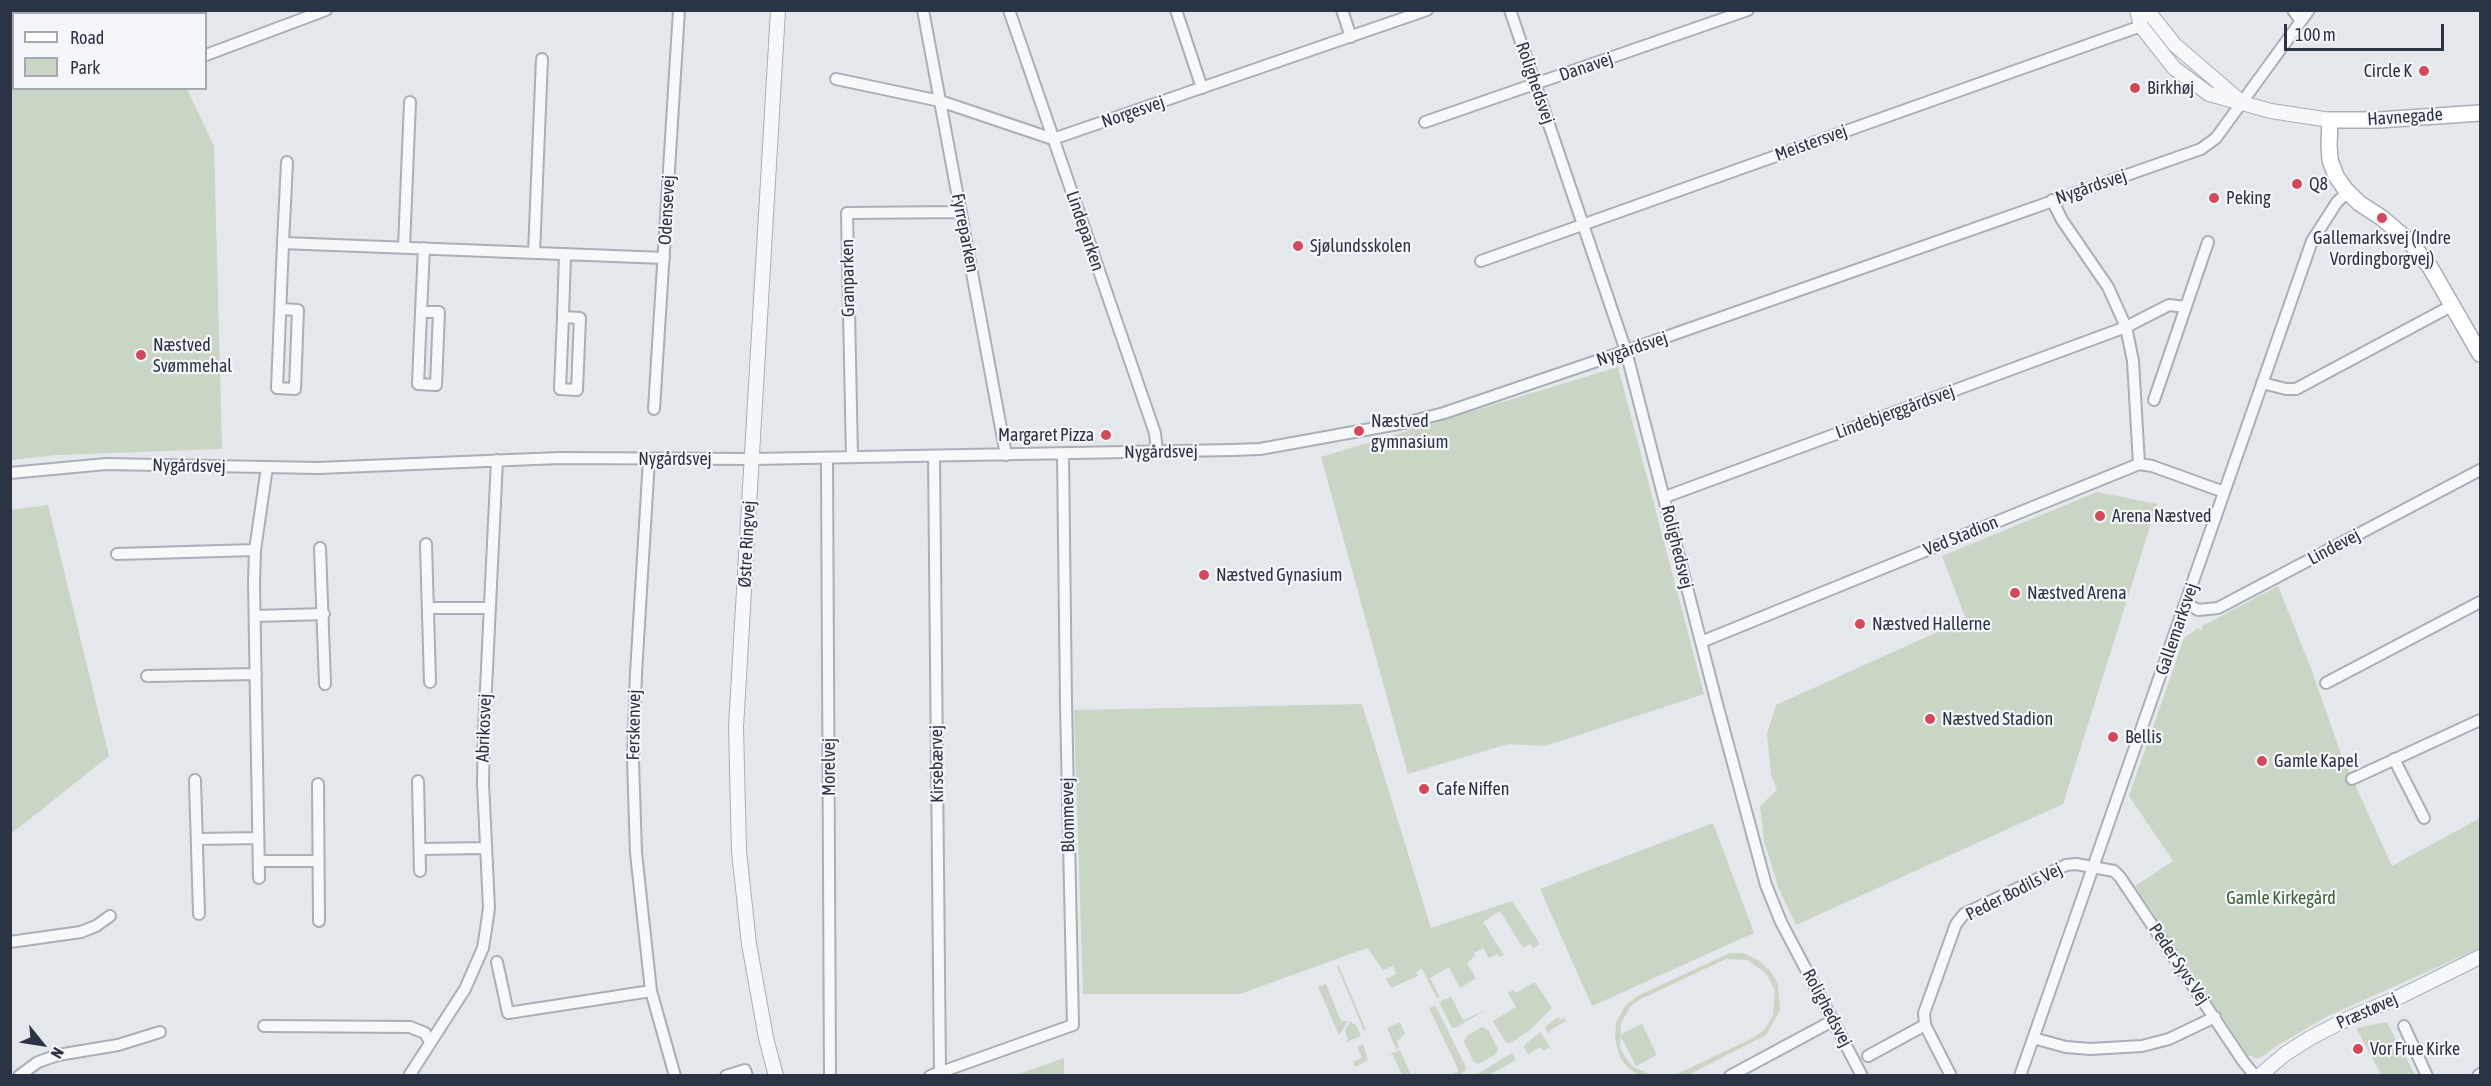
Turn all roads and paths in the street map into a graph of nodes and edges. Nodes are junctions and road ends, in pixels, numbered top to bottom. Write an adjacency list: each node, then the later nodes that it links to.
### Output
1 (326, 10): 18 (street)
2 (679, 10): 41 (street, Odensevej)
3 (778, 10): 61 (street, Østre Ringvej)
4 (923, 10): 23 (street, Fyrreparken)
5 (1009, 10): 29 (street, Lindeparken)
6 (1176, 10): 22 (street)
7 (1342, 10): 17 (street)
8 (1427, 10): 17 (street, Norgesvej)
9 (1510, 10): 21 (street, Rolighedsvej)
10 (1748, 10): 21 (street, Danavej)
11 (2137, 10): 16 (street)
12 (2147, 10): 25 (street)
13 (2293, 10): 15 (street)
14 (2309, 10): 15 (street, Nygårdsvej)
15 (2300, 20): 25 (street, Nygårdsvej)
16 (2141, 26): 25 (street); 34 (street, Meistersvej)
17 (1351, 37): 22 (street, Norgesvej)
18 (207, 55)
19 (542, 59): 39 (street)
20 (836, 79): 23 (street)
21 (1535, 84): 28 (street, Danavej); 34 (street, Rolighedsvej)
22 (1203, 88): 29 (street, Norgesvej)
23 (940, 101): 29 (street); 33 (street, Fyrreparken)
24 (410, 102): 37 (street)
25 (2243, 103): 27 (street); 32 (street, Nygårdsvej)
26 (2481, 113): 27 (main road, Havnegade)
27 (2330, 120): 31 (main road)
28 (1425, 122)
29 (1053, 139): 54 (street, Lindeparken)
30 (287, 162): 35 (street)
31 (2348, 192): 43 (main road); 51 (street, Gallemarksvej)
32 (2052, 200): 48 (street); 49 (street, Nygårdsvej)
33 (961, 212): 56 (street, Fyrreparken); 58 (street, Granparken)
34 (1583, 224): 42 (street, Meistersvej); 49 (street, Rolighedsvej)
35 (283, 243): 37 (street); 45 (street)
36 (2208, 243): 44 (street)
37 (404, 248): 38 (street)
38 (424, 248): 39 (street); 46 (street)
39 (534, 253): 40 (street)
40 (565, 254): 41 (street); 47 (street)
41 (664, 258): 53 (street, Odensevej)
42 (1481, 261)
43 (2453, 305): 50 (main road); 51 (street)
44 (2186, 307): 48 (street, Lindebjerggårdsvej); 52 (street)
45 (281, 309): 45 (street)
46 (421, 312): 46 (street)
47 (562, 317): 47 (street)
48 (2126, 327): 63 (street); 68 (street, Lindebjerggårdsvej)
49 (1626, 351): 54 (street, Nygårdsvej); 68 (street, Rolighedsvej)
50 (2481, 354)
51 (2262, 383): 67 (street, Gallemarksvej)
52 (2154, 400)
53 (654, 408)
54 (1157, 452): 55 (street, Nygårdsvej)
55 (1064, 454): 56 (street, Nygårdsvej); 117 (street, Blommevej)
56 (1006, 455): 57 (street, Nygårdsvej)
57 (934, 456): 58 (street, Nygårdsvej); 117 (street, Kirsebærvej)
58 (852, 457): 59 (street, Nygårdsvej)
59 (827, 458): 61 (street, Nygårdsvej); 124 (street, Morelvej)
60 (650, 459): 61 (street, Nygårdsvej); 62 (street, Nygårdsvej); 107 (street, Ferskenvej)
61 (752, 459): 123 (street, Østre Ringvej)
62 (497, 460): 64 (street, Nygårdsvej); 76 (street, Abrikosvej)
63 (2139, 464): 67 (street); 79 (street, Ved Stadion)
64 (267, 467): 66 (street, Nygårdsvej); 71 (street)
65 (2481, 470): 74 (street, Lindevej)
66 (10, 473)
67 (2224, 492): 74 (street, Gallemarksvej)
68 (1665, 497): 79 (street, Rolighedsvej)
69 (426, 544): 75 (street)
70 (320, 548): 77 (street)
71 (255, 550): 72 (street); 78 (street)
72 (117, 554)
73 (2481, 602): 83 (street)
74 (2186, 603): 98 (street, Gallemarksvej)
75 (428, 608): 76 (street); 82 (street)
76 (490, 608): 94 (street, Abrikosvej)
77 (324, 614): 78 (street); 84 (street)
78 (255, 616): 80 (street)
79 (1701, 642): 109 (street, Rolighedsvej)
80 (256, 674): 81 (street); 92 (street)
81 (147, 676)
82 (430, 682)
83 (2326, 683)
84 (325, 684)
85 (2481, 720): 86 (street)
86 (2394, 759): 87 (street); 91 (street)
87 (2352, 778)
88 (195, 780): 93 (street)
89 (418, 781): 95 (street)
90 (318, 784): 97 (street)
91 (2424, 818)
92 (258, 838): 93 (street); 96 (street)
93 (197, 839): 101 (street)
94 (485, 848): 95 (street); 115 (street, Abrikosvej)
95 (420, 849): 99 (street)
96 (259, 861): 97 (street); 100 (street)
97 (318, 861): 103 (street)
98 (2094, 867): 108 (street, Peder Syvs Vej); 110 (street, Peder Bodils Vej); 114 (street, Gallemarksvej)
99 (420, 871)
100 (259, 878)
101 (199, 914)
102 (110, 916): 104 (street)
103 (319, 921)
104 (10, 942)
105 (2481, 957): 129 (street, Præstøvej)
106 (497, 962): 107 (street)
107 (651, 991): 120 (street, Ferskenvej)
108 (2215, 1017): 114 (street); 129 (street, Peder Syvs Vej)
109 (1834, 1020): 125 (street); 126 (street, Rolighedsvej)
110 (1924, 1025): 116 (street); 127 (street)
111 (264, 1026): 115 (street)
112 (2404, 1026): 130 (street)
113 (160, 1032): 118 (street)
114 (2033, 1038): 128 (street, Gallemarksvej)
115 (430, 1042): 119 (street, Abrikosvej)
116 (1868, 1056)
117 (935, 1074)
118 (19, 1076)
119 (409, 1076)
120 (675, 1076)
121 (726, 1076): 122 (street)
122 (747, 1076)
123 (776, 1076)
124 (830, 1076)
125 (1730, 1076)
126 (1862, 1076)
127 (1951, 1076)
128 (2020, 1076)
129 (2257, 1076)
130 (2427, 1076)

